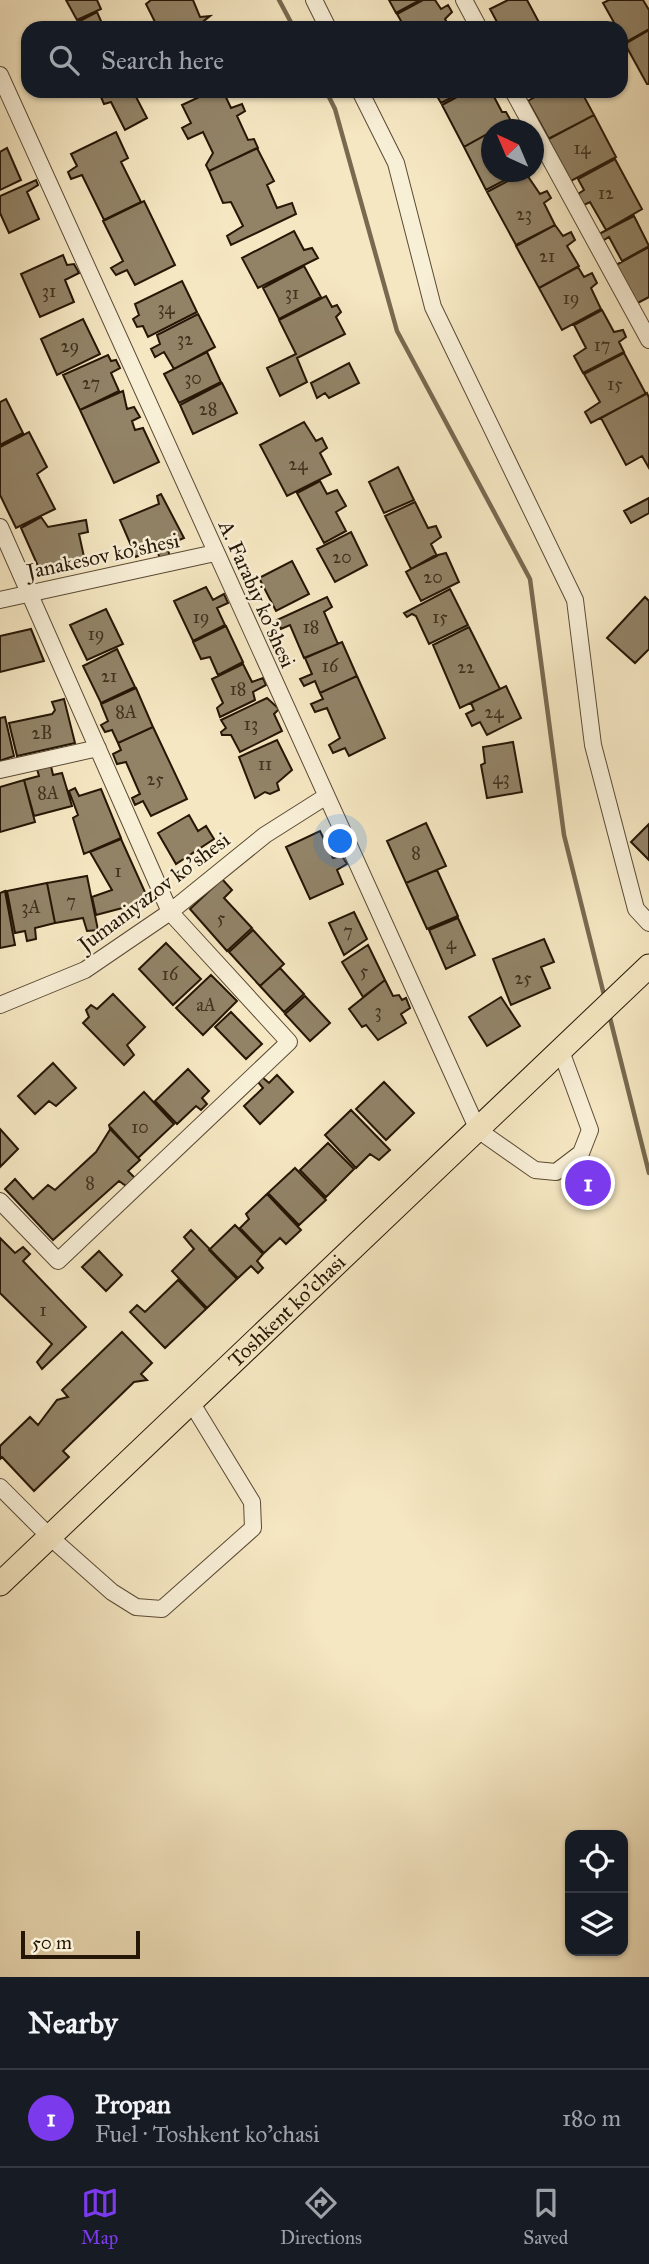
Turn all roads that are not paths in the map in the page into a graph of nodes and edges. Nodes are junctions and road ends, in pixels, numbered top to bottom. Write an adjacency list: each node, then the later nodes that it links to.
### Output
1 (314, 0): 3 (street)
2 (464, 0): 4 (street)
3 (324, 21)
4 (475, 21)
5 (0, 75): 10 (street, A. Farabiy ko'shesi)
6 (364, 98): 17 (street)
7 (517, 98): 8 (street)
8 (649, 340)
9 (0, 527): 11 (street)
10 (215, 553): 11 (street, Janakesov ko'shesi); 15 (street, A. Farabiy ko'shesi)
11 (30, 594): 12 (street, Janakesov ko'shesi); 13 (street)
12 (0, 600)
13 (98, 748): 14 (street); 16 (street)
14 (0, 770)
15 (325, 797): 16 (street, Jumaniyazov ko'shesi); 21 (street, A. Farabiy ko'shesi)
16 (170, 912): 19 (street, Jumaniyazov ko'shesi); 22 (street)
17 (649, 923)
18 (649, 966): 20 (highway, Toshkent ko'chasi)
19 (0, 1005)
20 (567, 1045): 21 (highway, Toshkent ko'chasi); 21 (street)
21 (478, 1130): 23 (highway, Toshkent ko'chasi)
22 (0, 1201)
23 (191, 1402): 25 (highway, Toshkent ko'chasi); 25 (street)
24 (0, 1487): 25 (street)
25 (50, 1537): 26 (highway, Toshkent ko'chasi)
26 (0, 1584)

